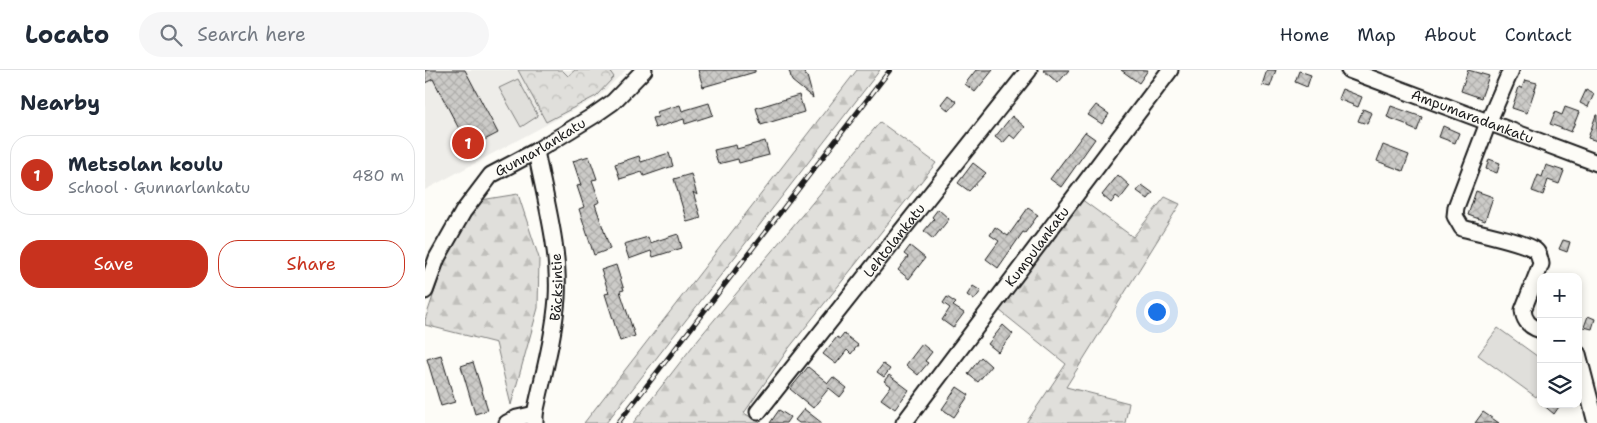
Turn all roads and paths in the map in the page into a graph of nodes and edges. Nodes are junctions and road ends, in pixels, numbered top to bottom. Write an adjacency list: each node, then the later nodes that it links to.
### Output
1 (644, 70): 7 (street, Gunnarlankatu)
2 (1029, 70): 13 (street, Lehtolankatu)
3 (1170, 70): 16 (street, Kumpulankatu)
4 (1349, 70): 6 (street, Ampumaradankatu)
5 (1511, 70): 6 (street)
6 (1489, 123): 8 (street, Ampumaradankatu); 11 (street)
7 (536, 151): 9 (street, Gunnarlankatu); 14 (street, Bäcksintie)
8 (1597, 162)
9 (431, 256): 10 (street, Gunnarlankatu)
10 (425, 291)
11 (1537, 329)
12 (1580, 363): 17 (street)
13 (758, 412)
14 (535, 418): 15 (street)
15 (507, 423)
16 (904, 423)
17 (1596, 423)

